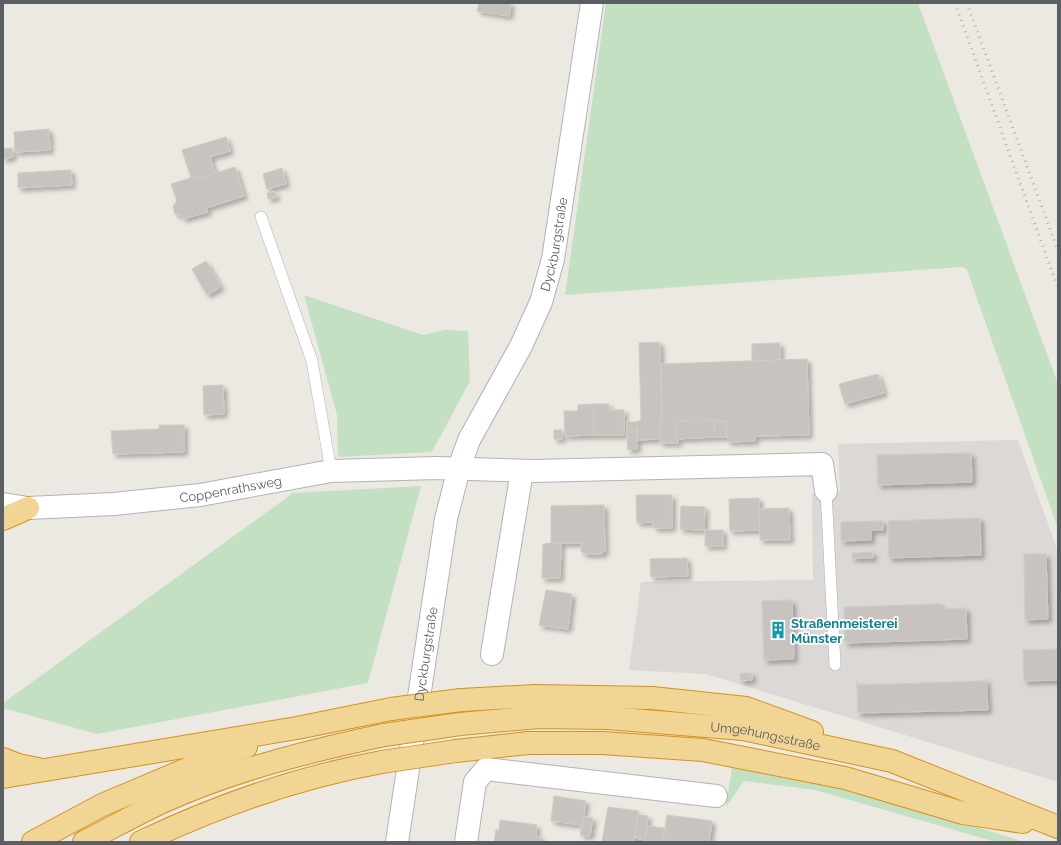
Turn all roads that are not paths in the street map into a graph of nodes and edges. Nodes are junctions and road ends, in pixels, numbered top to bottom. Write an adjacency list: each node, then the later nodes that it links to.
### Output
1 (592, 3): 3 (street, Dyckburgstraße)
2 (261, 217): 4 (lane)
3 (458, 468): 4 (street, Coppenrathsweg); 5 (street); 22 (street, Dyckburgstraße)
4 (331, 471): 8 (street, Coppenrathsweg)
5 (522, 471): 6 (street); 10 (street)
6 (826, 491): 11 (lane)
7 (3, 504): 8 (street, Coppenrathsweg)
8 (28, 508): 9 (highway)
9 (3, 519)
10 (492, 654)
11 (835, 665)
12 (298, 728): 14 (highway, bridge); 15 (highway); 19 (highway)
13 (3, 759): 15 (highway)
14 (892, 761): 18 (highway, Umgehungsstraße); 20 (highway, Umgehungsstraße, bridge)
15 (47, 771): 16 (highway)
16 (3, 777)
17 (716, 796): 23 (street)
18 (1058, 827): 21 (highway, Umgehungsstraße, bridge)
19 (33, 842)
20 (84, 842)
21 (141, 842)
22 (397, 842)
23 (466, 842)

